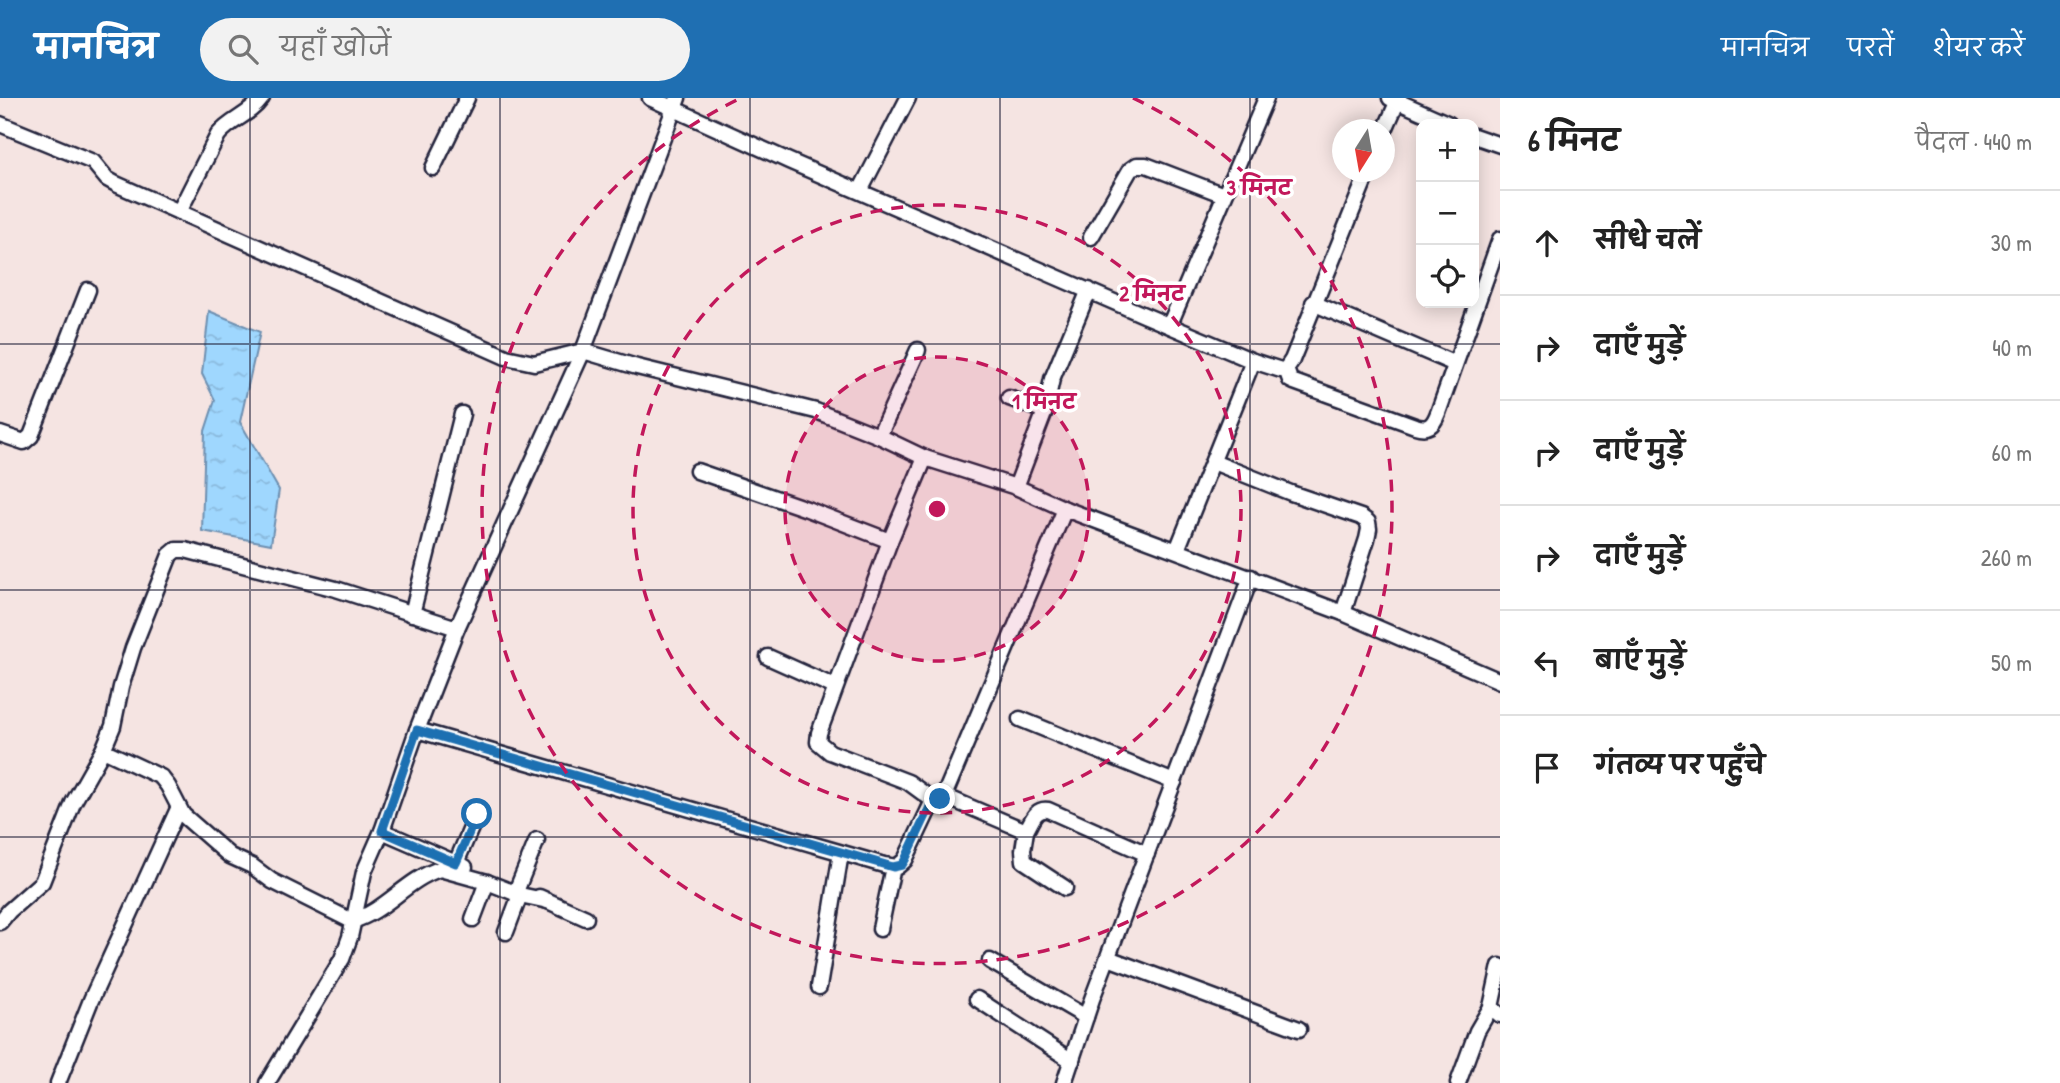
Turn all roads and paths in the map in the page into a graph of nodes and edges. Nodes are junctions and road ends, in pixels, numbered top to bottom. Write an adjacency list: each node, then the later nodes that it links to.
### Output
1 (262, 98): 17 (street)
2 (467, 98): 13 (street)
3 (650, 98): 7 (street)
4 (908, 98): 15 (street)
5 (1266, 98): 16 (street)
6 (1396, 99): 8 (street); 9 (street)
7 (675, 103): 15 (street); 25 (street)
8 (1389, 119)
9 (1438, 119)
10 (0, 124): 17 (street)
11 (1479, 138): 12 (street)
12 (1497, 146)
13 (433, 168)
14 (1364, 182): 22 (street)
15 (860, 191): 21 (street)
16 (1224, 195): 18 (street); 23 (street)
17 (179, 212): 25 (street)
18 (1091, 237)
19 (1500, 239): 27 (street)
20 (88, 290): 32 (street)
21 (1089, 290): 23 (street); 30 (street)
22 (1313, 303): 27 (street); 28 (street)
23 (1170, 324): 26 (street)
24 (918, 350): 33 (street)
25 (583, 351): 33 (street); 44 (street)
26 (1253, 361): 28 (street); 35 (street)
27 (1455, 364): 28 (street)
28 (1286, 369)
29 (1009, 398): 30 (street)
30 (1045, 411): 37 (street)
31 (462, 414): 43 (street)
32 (0, 434)
33 (879, 436): 34 (street)
34 (925, 458): 37 (street); 39 (street)
35 (1213, 462): 40 (street); 42 (street)
36 (697, 471): 39 (street)
37 (1016, 487): 38 (street)
38 (1065, 509): 40 (street); 52 (street)
39 (890, 541): 47 (street)
40 (1177, 550): 41 (street)
41 (1251, 577): 42 (street); 51 (street)
42 (1343, 613): 46 (street)
43 (412, 614): 44 (street); 50 (street)
44 (457, 628): 49 (street)
45 (768, 657): 47 (street)
46 (1500, 681)
47 (835, 687): 52 (street)
48 (1020, 719): 51 (street)
49 (417, 730): 55 (street); 58 (street)
50 (103, 750): 53 (street); 68 (street)
51 (1174, 782): 59 (street)
52 (939, 799): 56 (street); 61 (street)
53 (178, 809): 67 (street); 81 (street)
54 (477, 814): 60 (street)
55 (382, 831): 60 (street); 67 (street)
56 (1026, 831): 59 (street); 63 (street)
57 (537, 840): 64 (street)
58 (841, 853): 61 (street); 74 (street)
59 (1147, 854): 71 (street)
60 (456, 863): 64 (street)
61 (893, 867): 69 (street)
62 (486, 882): 64 (street); 66 (street); 67 (street)
63 (1065, 888)
64 (519, 892): 65 (street); 70 (street)
65 (586, 918)
66 (473, 919)
67 (352, 921): 82 (street)
68 (0, 922)
69 (880, 929)
70 (506, 932)
71 (1108, 958): 77 (street); 78 (street)
72 (990, 961): 77 (street)
73 (1500, 966): 76 (street)
74 (819, 987)
75 (977, 999): 79 (street)
76 (1496, 1011): 83 (street)
77 (1086, 1017): 79 (street)
78 (1299, 1029)
79 (1072, 1061): 80 (street)
80 (1067, 1082)
81 (58, 1083)
82 (267, 1083)
83 (1458, 1083)

